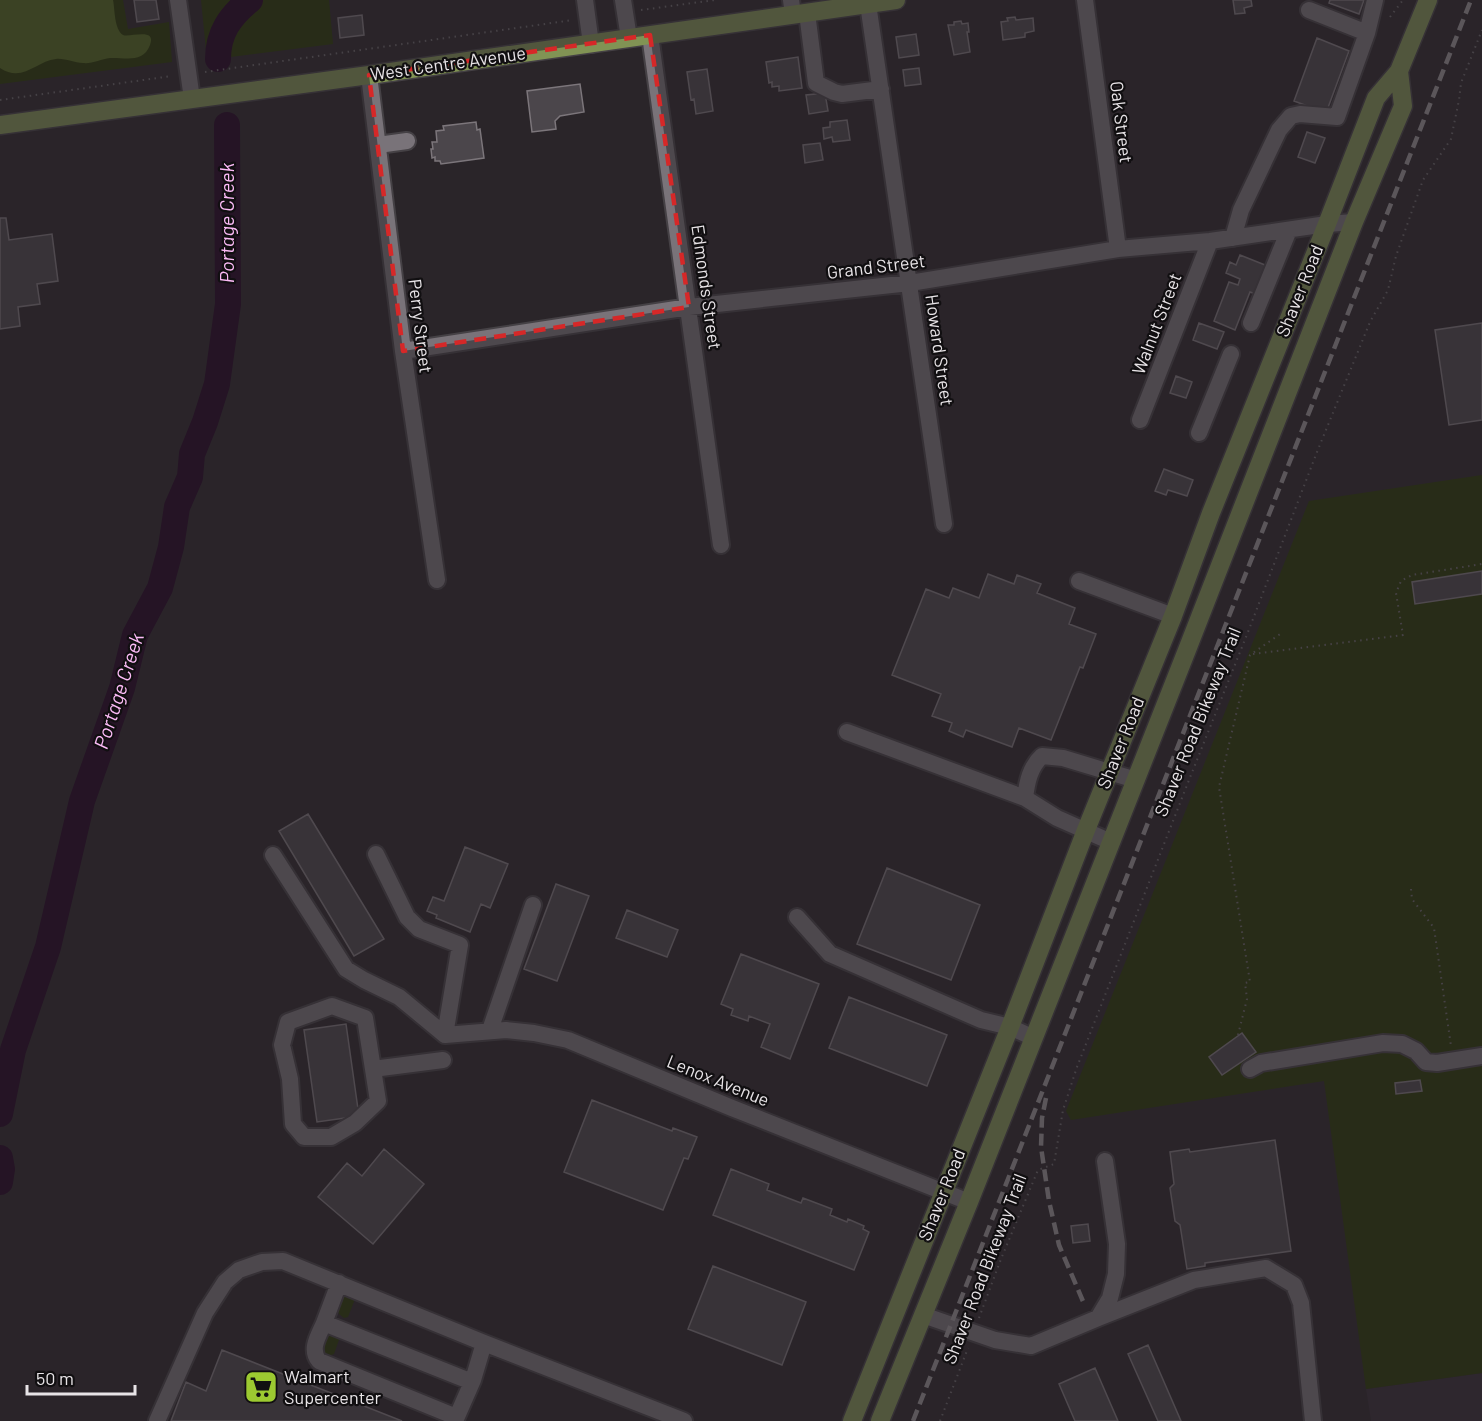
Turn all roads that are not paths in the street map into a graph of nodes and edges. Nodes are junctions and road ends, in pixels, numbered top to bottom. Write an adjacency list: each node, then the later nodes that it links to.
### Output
1 (178, 0): 18 (street)
2 (585, 0): 14 (street)
3 (896, 0): 6 (main road, West Centre Avenue)
4 (1086, 0): 27 (street, Oak Street)
5 (1375, 0): 11 (street)
6 (868, 4): 9 (main road, West Centre Avenue); 17 (street, Howard Street)
7 (1424, 4): 15 (main road, Shaver Road)
8 (624, 6): 13 (street)
9 (808, 7): 12 (main road, West Centre Avenue); 17 (street)
10 (1309, 10): 11 (street)
11 (1367, 33): 25 (street)
12 (650, 35): 13 (main road, West Centre Avenue); 29 (street, Edmonds Street)
13 (629, 38): 14 (main road, West Centre Avenue)
14 (591, 44): 16 (main road, West Centre Avenue)
15 (1399, 71): 22 (main road, Shaver Road); 23 (main road, Shaver Road)
16 (369, 75): 18 (main road, West Centre Avenue); 21 (street, Perry Street)
17 (880, 89): 28 (street, Howard Street)
18 (192, 99): 19 (main road, West Centre Avenue)
19 (0, 125)
20 (407, 141): 21 (street)
21 (378, 145): 31 (street, Perry Street)
22 (1354, 222): 23 (street, Grand Street); 42 (main road, Shaver Road)
23 (1327, 224): 24 (street, Grand Street); 39 (main road, Shaver Road)
24 (1289, 230): 25 (street, Grand Street); 30 (street)
25 (1233, 238): 26 (street, Grand Street)
26 (1210, 242): 27 (street, Grand Street); 33 (street, Walnut Street)
27 (1118, 249): 28 (street, Grand Street)
28 (910, 283): 29 (street, Grand Street); 35 (street, Howard Street)
29 (689, 307): 31 (street, Grand Street); 36 (street, Edmonds Street)
30 (1251, 323)
31 (403, 351): 37 (street, Perry Street)
32 (1231, 354): 34 (street)
33 (1140, 420)
34 (1199, 433)
35 (944, 524)
36 (722, 545)
37 (437, 580)
38 (1079, 580): 39 (street)
39 (1173, 616): 41 (main road, Shaver Road)
40 (847, 732): 43 (street)
41 (1110, 772): 42 (street); 43 (street); 44 (main road, Shaver Road)
42 (1136, 780): 45 (main road, Shaver Road)
43 (1025, 798): 44 (street)
44 (1086, 830): 45 (street); 50 (main road, Shaver Road)
45 (1112, 842): 53 (main road, Shaver Road)
46 (376, 854): 52 (street)
47 (273, 855): 52 (street)
48 (533, 906): 51 (street)
49 (797, 917): 50 (street)
50 (1010, 1027): 53 (street); 59 (main road, Shaver Road)
51 (490, 1030): 52 (street, Lenox Avenue); 59 (street, Lenox Avenue)
52 (445, 1035)
53 (1034, 1038): 60 (main road, Shaver Road)
54 (1482, 1056): 57 (street)
55 (442, 1060): 56 (street)
56 (374, 1069): 56 (street)
57 (1250, 1069)
58 (1105, 1161): 63 (street)
59 (943, 1191): 60 (street, Lenox Avenue); 71 (main road, Shaver Road)
60 (969, 1202): 62 (main road, Shaver Road)
61 (339, 1283): 64 (street); 65 (street); 69 (street)
62 (923, 1315): 63 (street); 72 (main road, Shaver Road)
63 (1098, 1318): 73 (street)
64 (324, 1323): 66 (street); 68 (street)
65 (484, 1343): 66 (street); 67 (street)
66 (472, 1382): 68 (street)
67 (665, 1418): 70 (street)
68 (455, 1419)
69 (157, 1421)
70 (684, 1421)
71 (852, 1421)
72 (880, 1421)
73 (1314, 1421)

